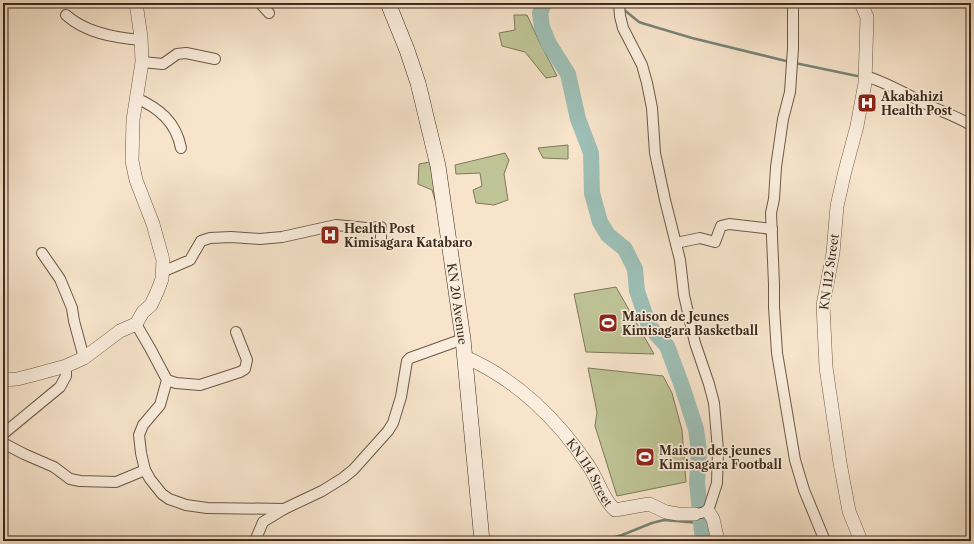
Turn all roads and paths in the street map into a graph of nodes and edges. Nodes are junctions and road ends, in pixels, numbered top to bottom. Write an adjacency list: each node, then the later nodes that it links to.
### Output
1 (136, 3): 9 (street)
2 (260, 3): 7 (street)
3 (388, 3): 23 (main road, KN 20 Avenue)
4 (619, 3): 18 (street)
5 (792, 3): 16 (street)
6 (861, 3): 12 (street, KN 112 Street)
7 (269, 13)
8 (66, 15): 9 (street)
9 (141, 40): 11 (street)
10 (215, 58): 11 (street)
11 (142, 62): 13 (street)
12 (865, 76): 14 (street); 39 (street, KN 112 Street)
13 (136, 98): 15 (street); 20 (street)
14 (971, 125)
15 (181, 148)
16 (772, 229): 18 (street); 38 (street)
17 (380, 240): 20 (street)
18 (676, 243): 33 (street)
19 (42, 253): 25 (street)
20 (162, 272): 21 (street)
21 (136, 324): 25 (street); 28 (street)
22 (236, 332): 28 (street)
23 (463, 339): 24 (main road, KN 20 Avenue); 32 (street)
24 (465, 357): 34 (street, KN 114 Street); 36 (main road, KN 20 Avenue)
25 (84, 358): 26 (street)
26 (66, 366): 27 (street); 29 (street)
27 (3, 380)
28 (167, 380): 31 (street)
29 (3, 434)
30 (3, 443): 31 (street)
31 (145, 470): 32 (street)
32 (284, 509): 35 (street)
33 (708, 511): 34 (street, KN 114 Street); 37 (street)
34 (695, 514)
35 (255, 541)
36 (482, 541)
37 (718, 541)
38 (825, 541)
39 (861, 541)

